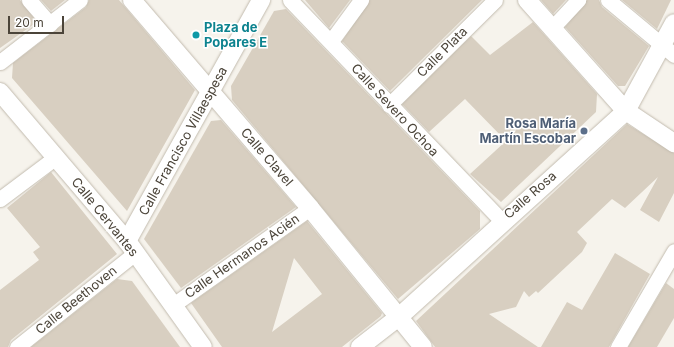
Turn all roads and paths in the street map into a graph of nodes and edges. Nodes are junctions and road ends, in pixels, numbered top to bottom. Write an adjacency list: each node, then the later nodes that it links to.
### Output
1 (29, 0): 12 (street)
2 (80, 0): 12 (street)
3 (132, 0): 18 (street, Calle Clavel)
4 (261, 0): 18 (street, Calle Francisco Villaespesa)
5 (290, 0): 14 (street, Calle Severo Ochoa)
6 (361, 0): 14 (street)
7 (495, 0): 19 (street, Calle Plata)
8 (527, 0): 13 (street)
9 (578, 0): 13 (street)
10 (608, 0): 15 (street)
11 (674, 23): 15 (street, Calle Rosa)
12 (50, 24): 16 (street)
13 (551, 29): 20 (street)
14 (331, 41): 19 (street, Calle Severo Ochoa)
15 (669, 50): 20 (street, Calle Rosa)
16 (0, 62)
17 (0, 92): 22 (street, Calle Cervantes)
18 (210, 92): 24 (street, Calle Clavel); 26 (street, Calle Francisco Villaespesa)
19 (389, 105): 25 (street, Calle Severo Ochoa)
20 (626, 111): 21 (street); 25 (street, Calle Rosa)
21 (674, 143)
22 (56, 158): 23 (street); 26 (street, Calle Cervantes)
23 (0, 199)
24 (310, 208): 28 (street, Calle Hermanos Acién); 29 (street, Calle Clavel)
25 (501, 220): 29 (street, Calle Rosa)
26 (131, 247): 28 (street, Calle Cervantes); 30 (street, Calle Beethoven)
27 (674, 251): 34 (street)
28 (173, 305): 31 (street, Calle Cervantes)
29 (400, 316): 32 (street, Calle Rosa); 33 (street, Calle Clavel)
30 (17, 347)
31 (203, 347)
32 (360, 347)
33 (423, 347)
34 (618, 347)

